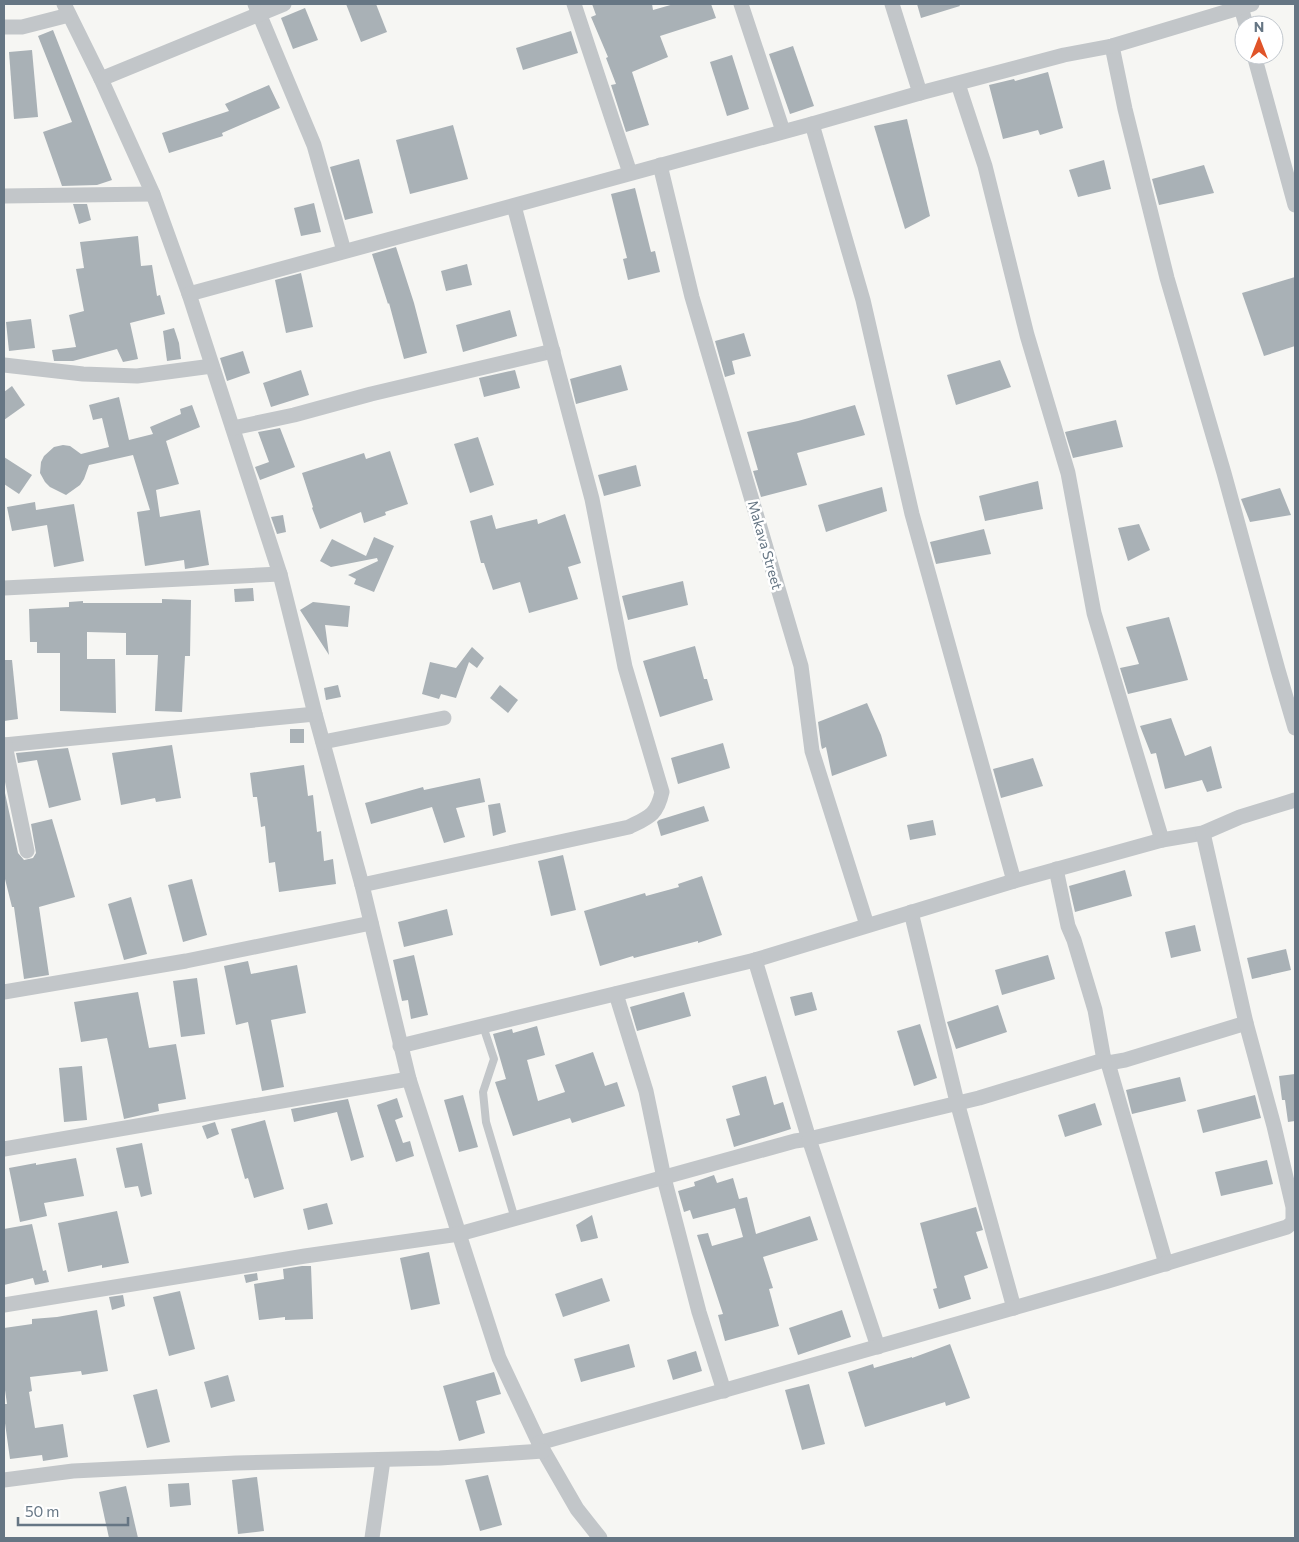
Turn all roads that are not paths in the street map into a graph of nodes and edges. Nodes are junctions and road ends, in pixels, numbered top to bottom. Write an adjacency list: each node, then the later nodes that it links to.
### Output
1 (284, 4): 7 (street)
2 (574, 4): 17 (street)
3 (741, 4): 15 (street)
4 (892, 4): 13 (street)
5 (1247, 6): 9 (street)
6 (66, 9): 8 (street); 11 (street)
7 (257, 9): 11 (street); 22 (street)
8 (4, 27)
9 (1112, 46): 12 (street); 32 (street)
10 (1257, 65): 20 (street)
11 (101, 79): 18 (street)
12 (958, 84): 13 (street); 37 (street)
13 (920, 93): 14 (street)
14 (812, 124): 15 (street); 40 (street)
15 (783, 131): 16 (street)
16 (660, 165): 17 (street); 44 (street, Makava Street)
17 (630, 173): 21 (street)
18 (153, 194): 19 (street); 23 (street)
19 (4, 196)
20 (1295, 205)
21 (514, 206): 22 (street); 24 (street)
22 (344, 252): 23 (street)
23 (190, 294): 26 (street)
24 (553, 351): 27 (street); 41 (street)
25 (4, 365): 26 (street)
26 (212, 366): 27 (street)
27 (233, 428): 28 (street)
28 (280, 574): 29 (street); 30 (street)
29 (4, 588)
30 (315, 714): 33 (street); 34 (street)
31 (444, 718): 33 (street)
32 (1295, 728)
33 (324, 742): 41 (street)
34 (4, 745): 38 (street)
35 (1295, 800): 36 (street)
36 (1203, 833): 37 (street); 48 (street)
37 (1162, 840): 39 (street)
38 (27, 851)
39 (1056, 869): 40 (street); 51 (street)
40 (1014, 881): 42 (street)
41 (362, 885): 43 (street)
42 (911, 912): 44 (street); 53 (street)
43 (371, 923): 46 (street); 50 (street)
44 (867, 925): 45 (street)
45 (755, 960): 47 (street); 54 (street)
46 (4, 992)
47 (616, 994): 49 (street); 56 (street)
48 (1246, 1023): 51 (street); 58 (street)
49 (483, 1026): 50 (street); 57 (lane)
50 (400, 1046): 52 (street)
51 (1106, 1062): 53 (street); 60 (street)
52 (409, 1079): 55 (street); 59 (street)
53 (957, 1102): 54 (street); 62 (street)
54 (809, 1139): 56 (street); 63 (street)
55 (4, 1149)
56 (664, 1178): 57 (street); 64 (street)
57 (514, 1219): 59 (street)
58 (1291, 1226): 60 (street)
59 (459, 1234): 61 (street); 65 (street)
60 (1166, 1264): 62 (street)
61 (4, 1305)
62 (1014, 1308): 63 (street)
63 (878, 1347): 64 (street)
64 (724, 1392): 65 (street)
65 (541, 1447): 66 (street); 69 (street)
66 (383, 1460): 67 (street); 68 (street)
67 (4, 1480)
68 (372, 1538)
69 (600, 1538)

